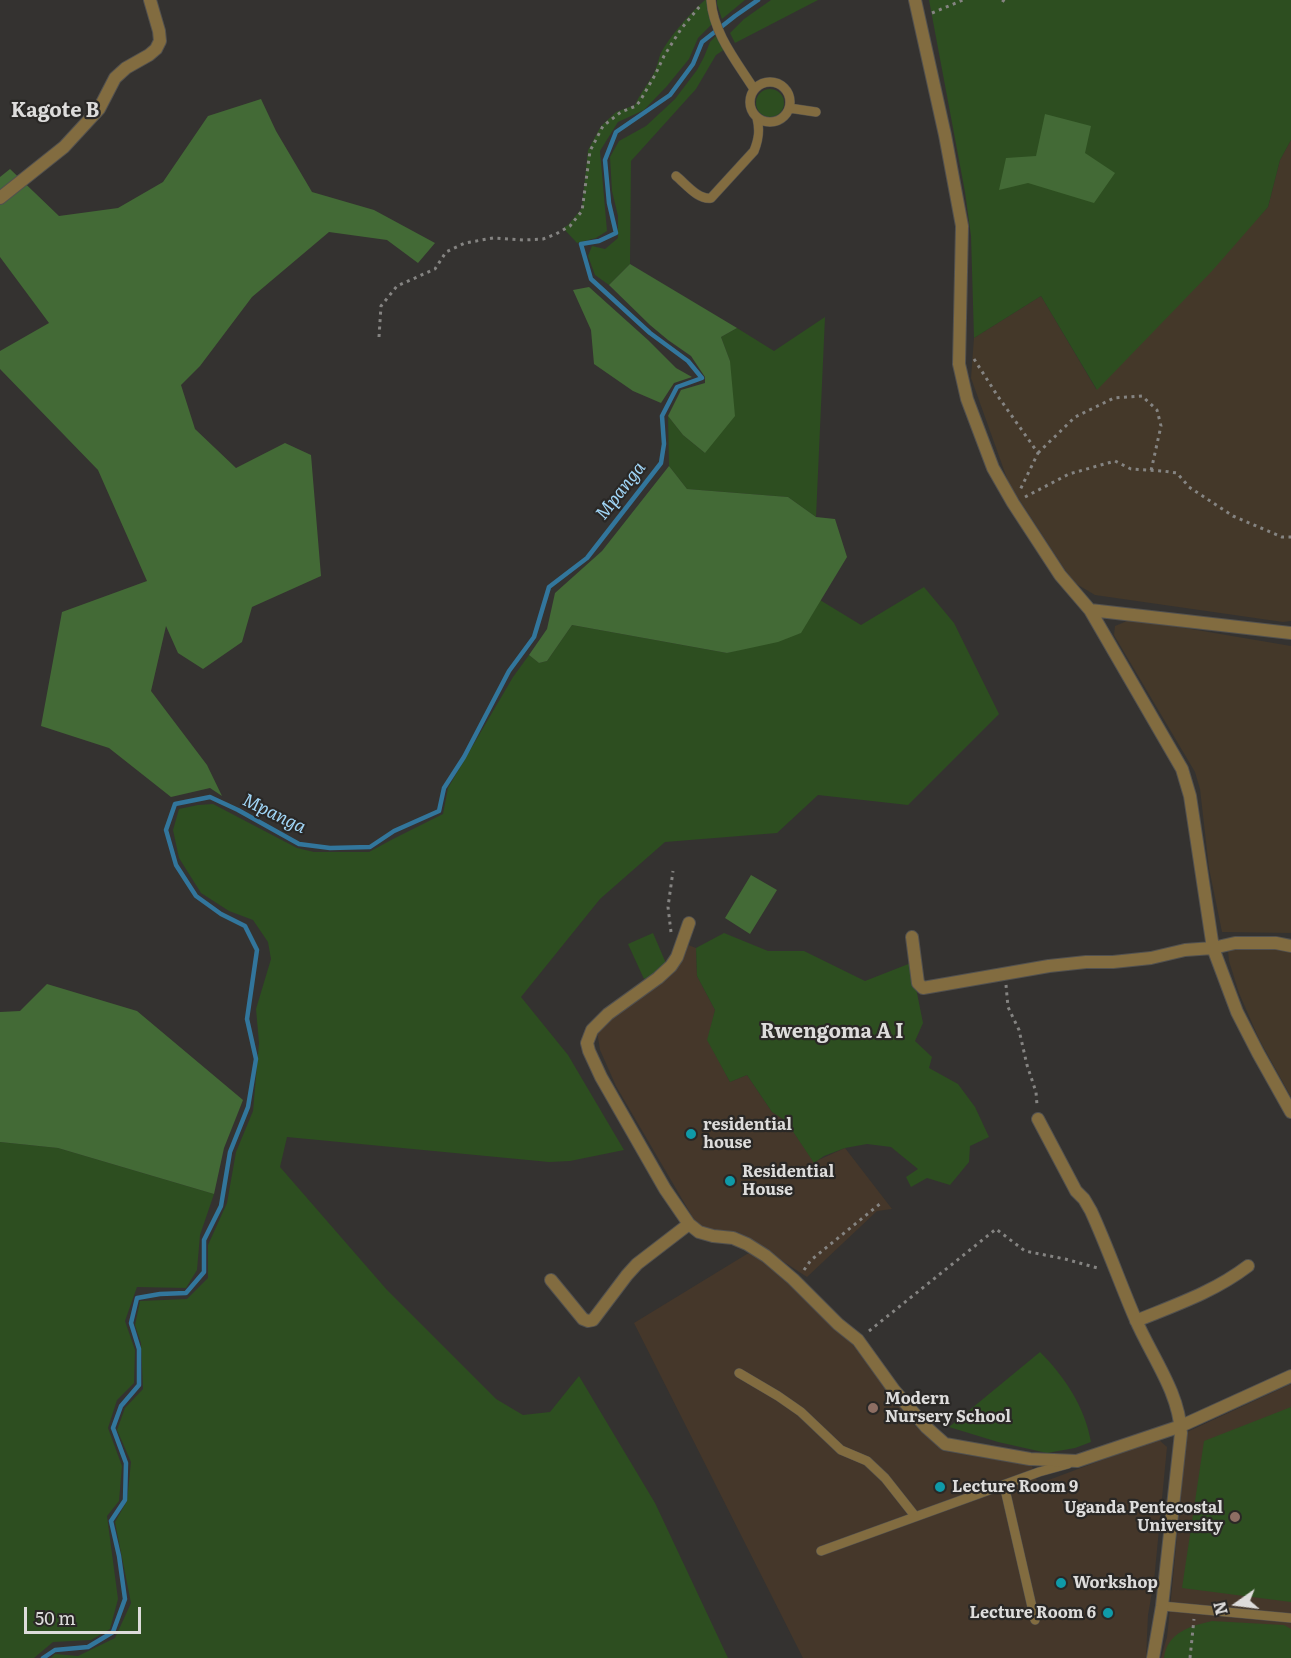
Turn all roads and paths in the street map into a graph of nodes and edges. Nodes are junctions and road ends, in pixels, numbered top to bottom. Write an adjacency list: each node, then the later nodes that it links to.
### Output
1 (150, 0): 14 (street)
2 (711, 0): 9 (lane)
3 (915, 0): 8 (street)
4 (963, 0): 8 (path)
5 (1002, 0): 6 (path)
6 (1007, 3)
7 (702, 4): 15 (path)
8 (920, 19): 19 (street)
9 (754, 89): 10 (lane); 12 (lane)
10 (789, 108): 11 (lane); 12 (lane)
11 (816, 112)
12 (757, 118): 13 (lane)
13 (676, 176)
14 (0, 198)
15 (379, 337)
16 (973, 358): 17 (path)
17 (1038, 453): 18 (path); 19 (path)
18 (1151, 471): 19 (path); 20 (path)
19 (1013, 503): 21 (street)
20 (1291, 537)
21 (1090, 610): 22 (street); 27 (street)
22 (1291, 633)
23 (673, 871): 28 (path)
24 (689, 923): 28 (street)
25 (912, 937): 29 (street)
26 (1291, 946): 27 (street)
27 (1213, 948): 29 (street); 30 (street)
28 (677, 957): 33 (street)
29 (1004, 973): 31 (path)
30 (1291, 1112)
31 (1038, 1119): 35 (street)
32 (881, 1203): 36 (path)
33 (688, 1224): 36 (street); 37 (street)
34 (1248, 1266): 38 (street)
35 (1117, 1274): 38 (street); 39 (path)
36 (793, 1279): 39 (street)
37 (551, 1280)
38 (1136, 1321): 42 (street)
39 (858, 1340): 43 (street)
40 (739, 1373): 45 (lane)
41 (1291, 1376): 42 (street)
42 (1181, 1426): 43 (street); 47 (street)
43 (1077, 1461): 44 (lane)
44 (1004, 1485): 45 (lane); 50 (lane)
45 (915, 1516): 46 (lane)
46 (821, 1551)
47 (1162, 1606): 48 (lane); 51 (street)
48 (1196, 1609): 49 (lane); 52 (path)
49 (1291, 1618)
50 (1035, 1620)
51 (1153, 1658)
52 (1190, 1658)

